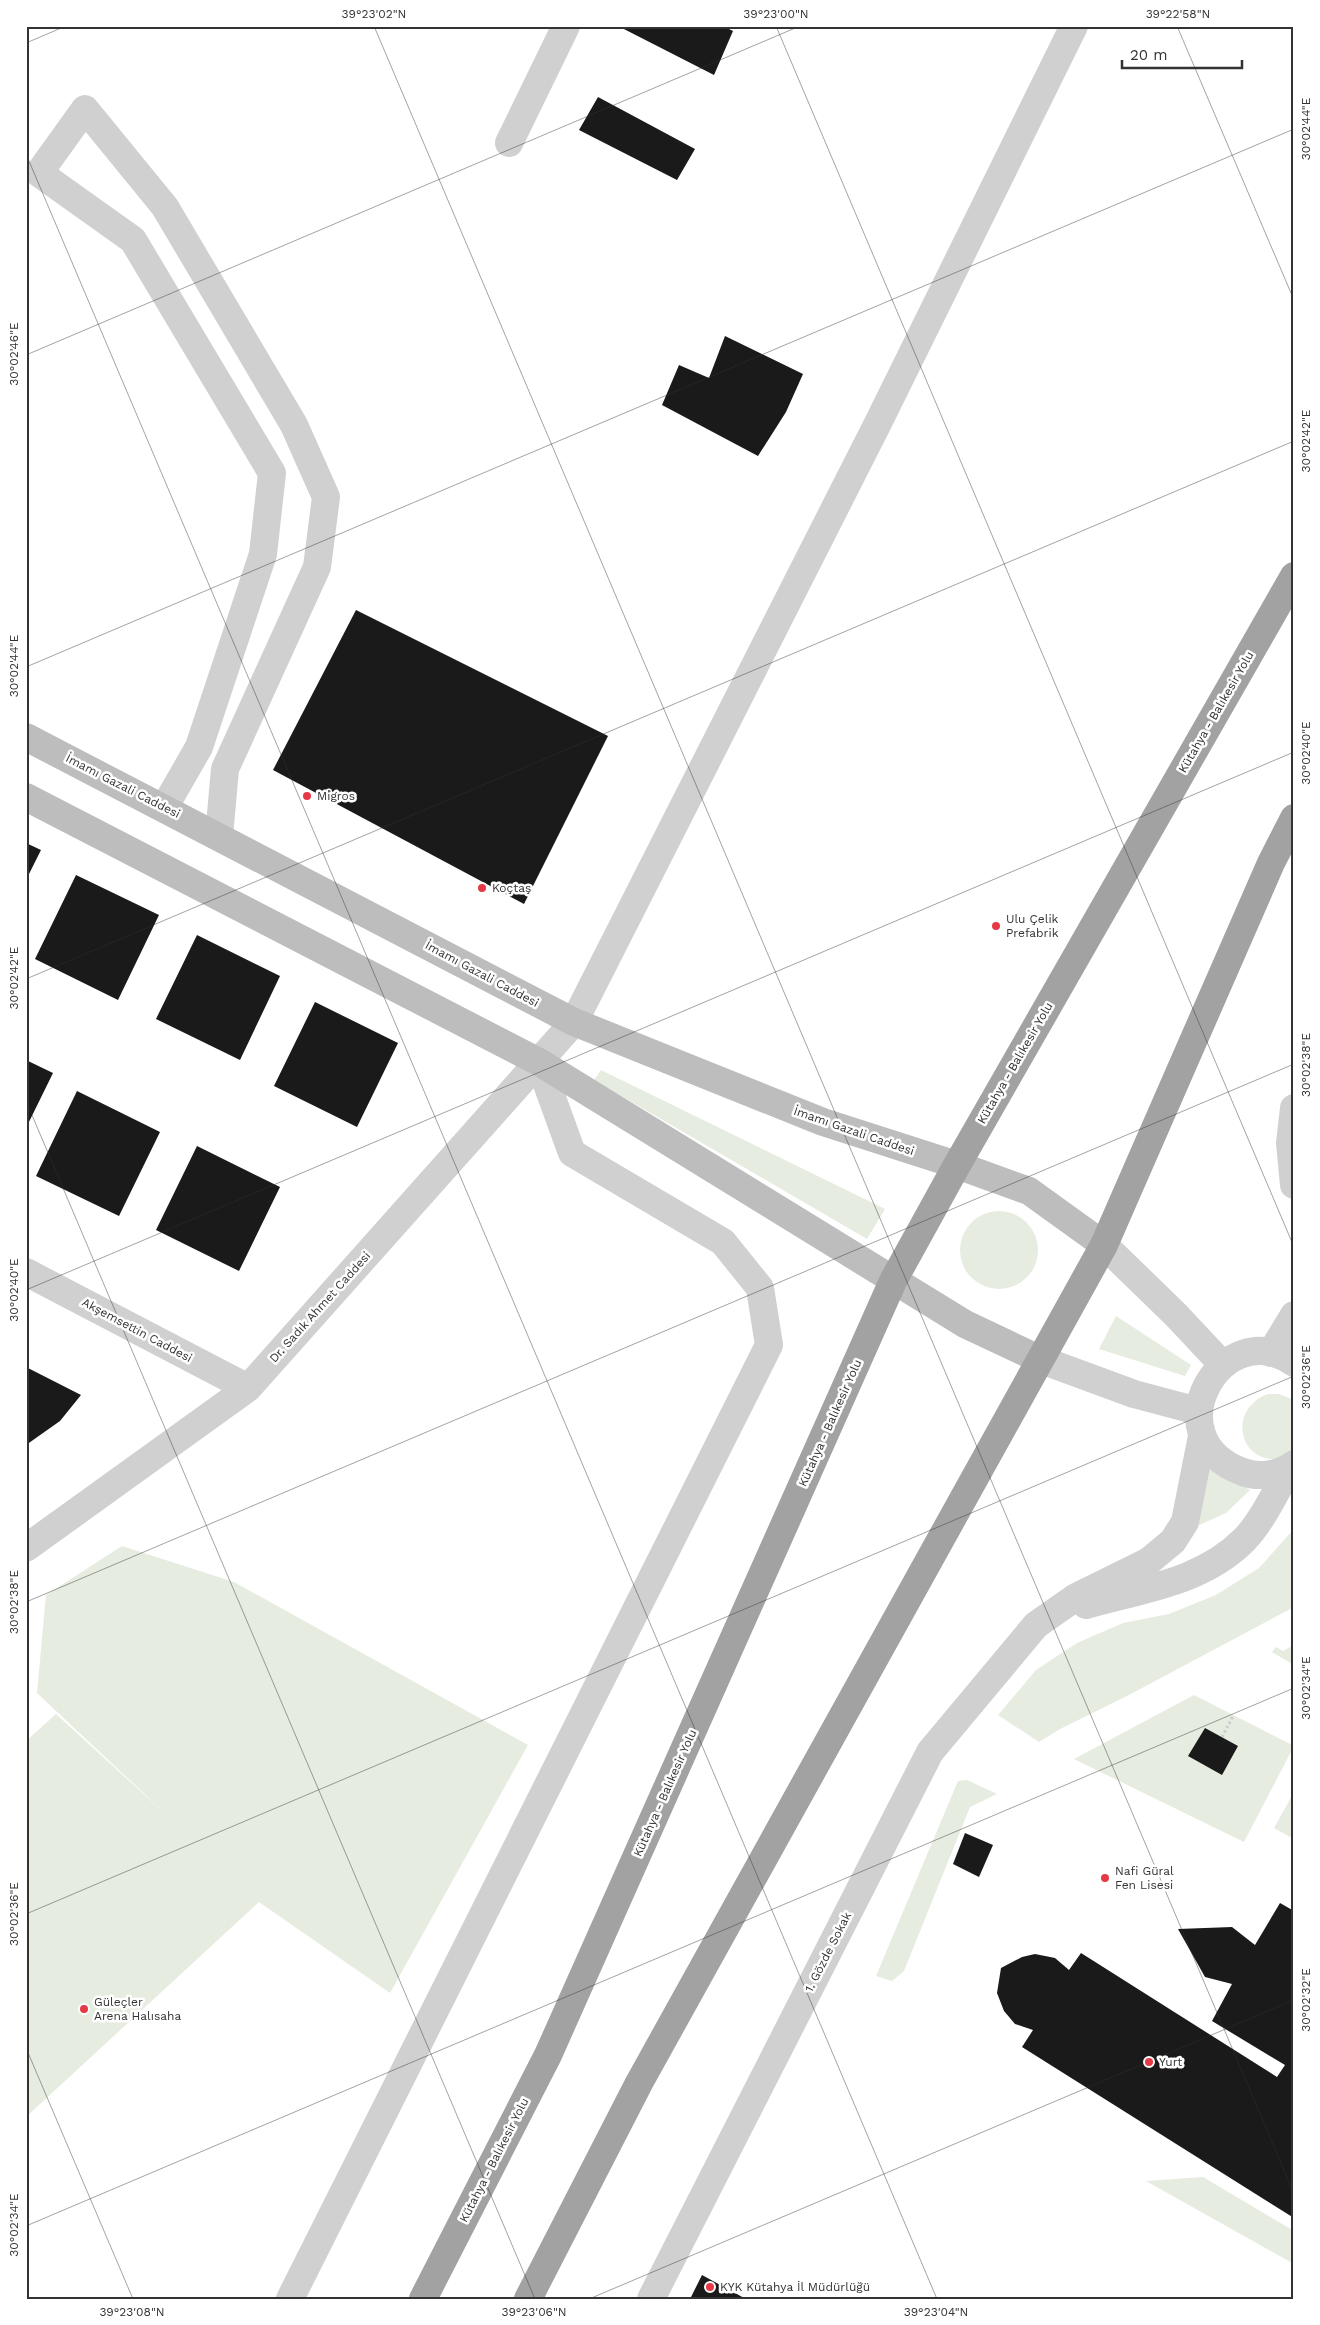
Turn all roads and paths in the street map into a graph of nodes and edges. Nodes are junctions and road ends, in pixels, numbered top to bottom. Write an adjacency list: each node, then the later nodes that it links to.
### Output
1 (566, 26): 3 (street)
2 (1074, 26): 10 (street, Dr. Sadık Ahmet Caddesi)
3 (509, 143)
4 (1294, 576): 13 (highway, Kütahya - Balıkesir Yolu)
5 (26, 737): 7 (main road, İmamı Gazali Caddesi)
6 (26, 797): 11 (main road)
7 (164, 808): 9 (main road, İmamı Gazali Caddesi); 9 (street)
8 (1294, 818): 15 (highway)
9 (219, 836): 10 (main road, İmamı Gazali Caddesi)
10 (574, 1022): 11 (street, Dr. Sadık Ahmet Caddesi); 13 (main road, İmamı Gazali Caddesi)
11 (539, 1062): 17 (main road); 22 (street, Dr. Sadık Ahmet Caddesi); 29 (street)
12 (1294, 1108): 14 (street)
13 (957, 1165): 15 (main road, İmamı Gazali Caddesi); 17 (highway, Kütahya - Balıkesir Yolu)
14 (1294, 1185)
15 (1104, 1245): 20 (highway); 21 (street)
16 (26, 1272): 22 (street, Akşemsettin Caddesi)
17 (893, 1281): 20 (main road); 30 (highway, Kütahya - Balıkesir Yolu)
18 (1294, 1315): 19 (street)
19 (1287, 1358): 21 (street)
20 (1039, 1359): 23 (street); 31 (highway)
21 (1222, 1364): 23 (street)
22 (248, 1388): 25 (street, Dr. Sadık Ahmet Caddesi)
23 (1200, 1424): 24 (street); 26 (street)
24 (1291, 1466): 26 (street)
25 (26, 1548)
26 (1036, 1626): 32 (street, 1. Gözde Sokak)
27 (1233, 1716): 28 (path)
28 (1222, 1737)
29 (290, 2299)
30 (423, 2299)
31 (528, 2299)
32 (651, 2299)

